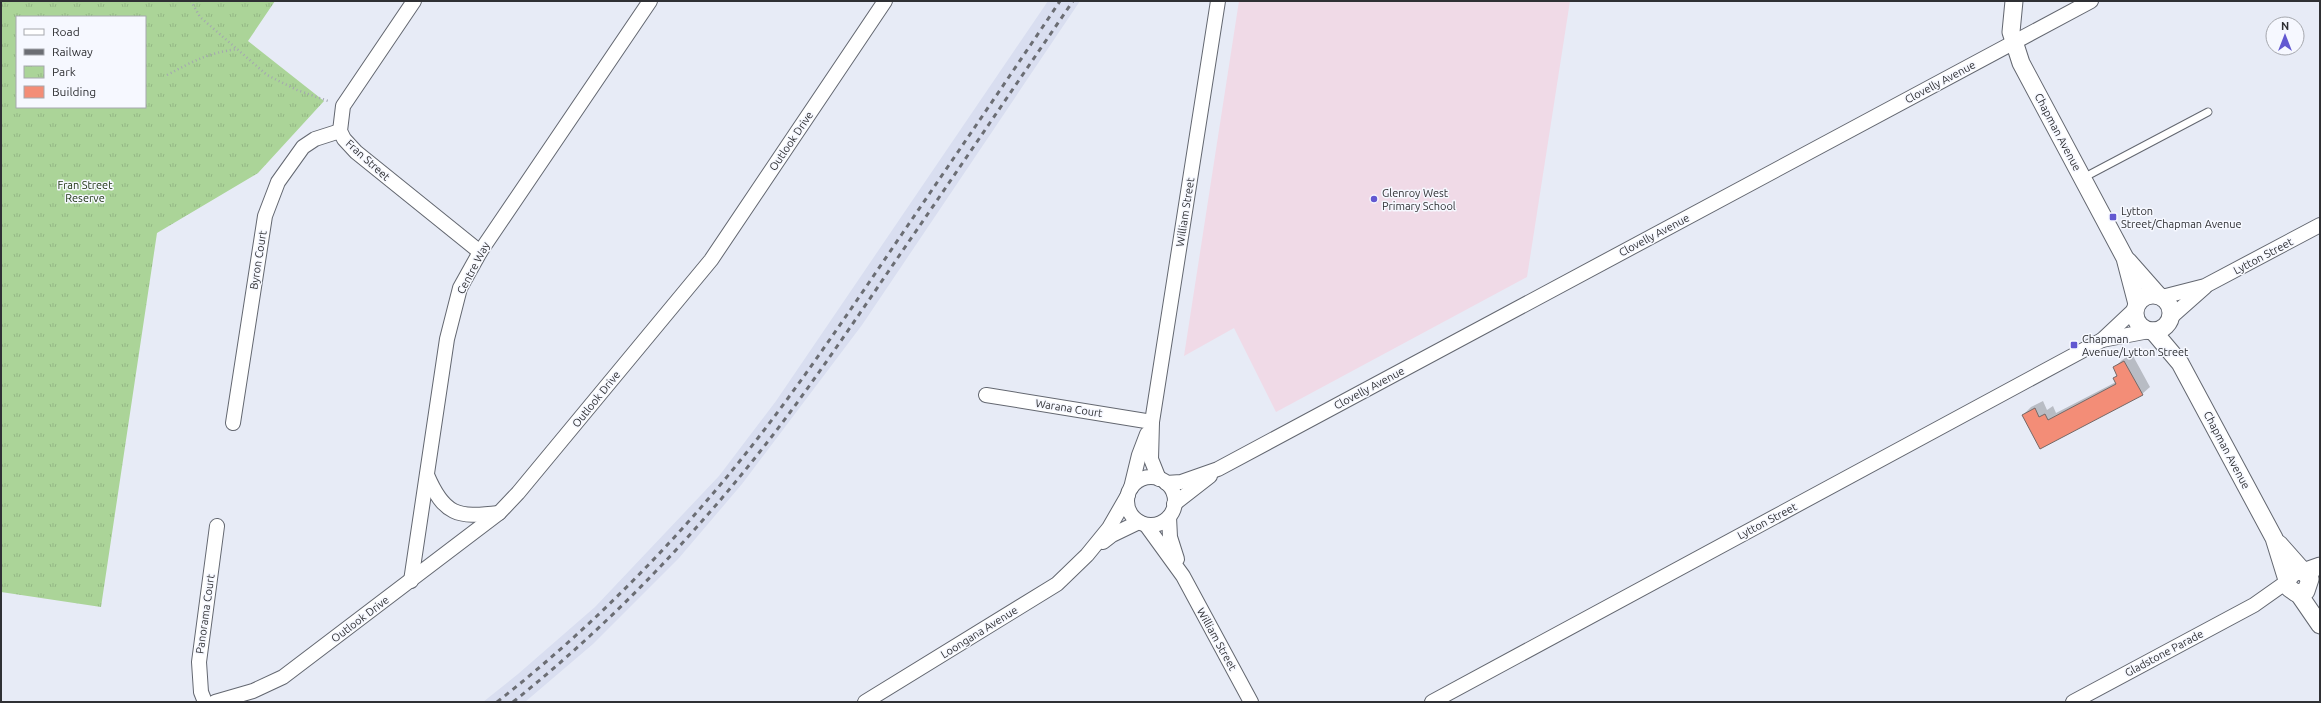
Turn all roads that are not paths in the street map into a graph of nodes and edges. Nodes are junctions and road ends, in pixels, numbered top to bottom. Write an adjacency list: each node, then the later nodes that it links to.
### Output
1 (414, 1): 9 (street, Fran Street)
2 (650, 1): 12 (street, Centre Way)
3 (885, 1): 29 (street, Outlook Drive)
4 (1218, 1): 22 (street, William Street)
5 (2014, 1): 7 (street, Chapman Avenue)
6 (2091, 1): 7 (street, Clovelly Avenue)
7 (2013, 43): 10 (street, Chapman Avenue); 24 (street, Clovelly Avenue)
8 (2208, 112): 10 (lane)
9 (340, 131): 12 (street, Fran Street); 23 (street, Byron Court)
10 (2083, 178): 13 (street, Chapman Avenue)
11 (2320, 225): 14 (street, Lytton Street)
12 (480, 252): 25 (street, Centre Way)
13 (2125, 258): 15 (street, Chapman Avenue); 16 (street, Chapman Avenue)
14 (2205, 286): 15 (street, Lytton Street); 17 (street, Lytton Street)
15 (2160, 296): 16 (street); 17 (street)
16 (2136, 306): 18 (street); 19 (street, Lytton Street)
17 (2170, 320): 18 (street); 20 (street, Chapman Avenue)
18 (2151, 331): 19 (street, Lytton Street); 20 (street, Chapman Avenue)
19 (2102, 340): 46 (street, Lytton Street)
20 (2180, 363): 33 (street, Chapman Avenue)
21 (986, 395): 22 (street, Warana Court)
22 (1152, 422): 26 (street, William Street); 27 (street, William Street)
23 (233, 423)
24 (1218, 469): 26 (street, Clovelly Avenue); 28 (street, Clovelly Avenue)
25 (427, 474): 29 (street); 38 (street, Centre Way)
26 (1162, 481): 27 (street); 28 (street)
27 (1130, 491): 31 (street); 34 (street, Loongana Avenue)
28 (1174, 504): 30 (street)
29 (499, 513): 38 (street, Outlook Drive)
30 (1169, 517): 31 (street); 37 (street, William Street)
31 (1142, 523): 34 (street, Loongana Avenue); 37 (street, William Street)
32 (217, 526): 42 (street, Panorama Court)
33 (2274, 538): 36 (street, Chapman Avenue); 39 (street, Chapman Avenue)
34 (1087, 555): 44 (street, Loongana Avenue)
35 (2320, 566): 36 (street)
36 (2302, 572): 39 (street)
37 (1183, 576): 45 (street, William Street)
38 (411, 581): 43 (street, Outlook Drive)
39 (2301, 586): 40 (street, Chapman Avenue); 41 (street, Chapman Avenue); 47 (street, Gladstone Parade)
40 (2320, 620)
41 (2320, 625)
42 (205, 702)
43 (215, 702)
44 (865, 702)
45 (1251, 702)
46 (1432, 702)
47 (2073, 702)

